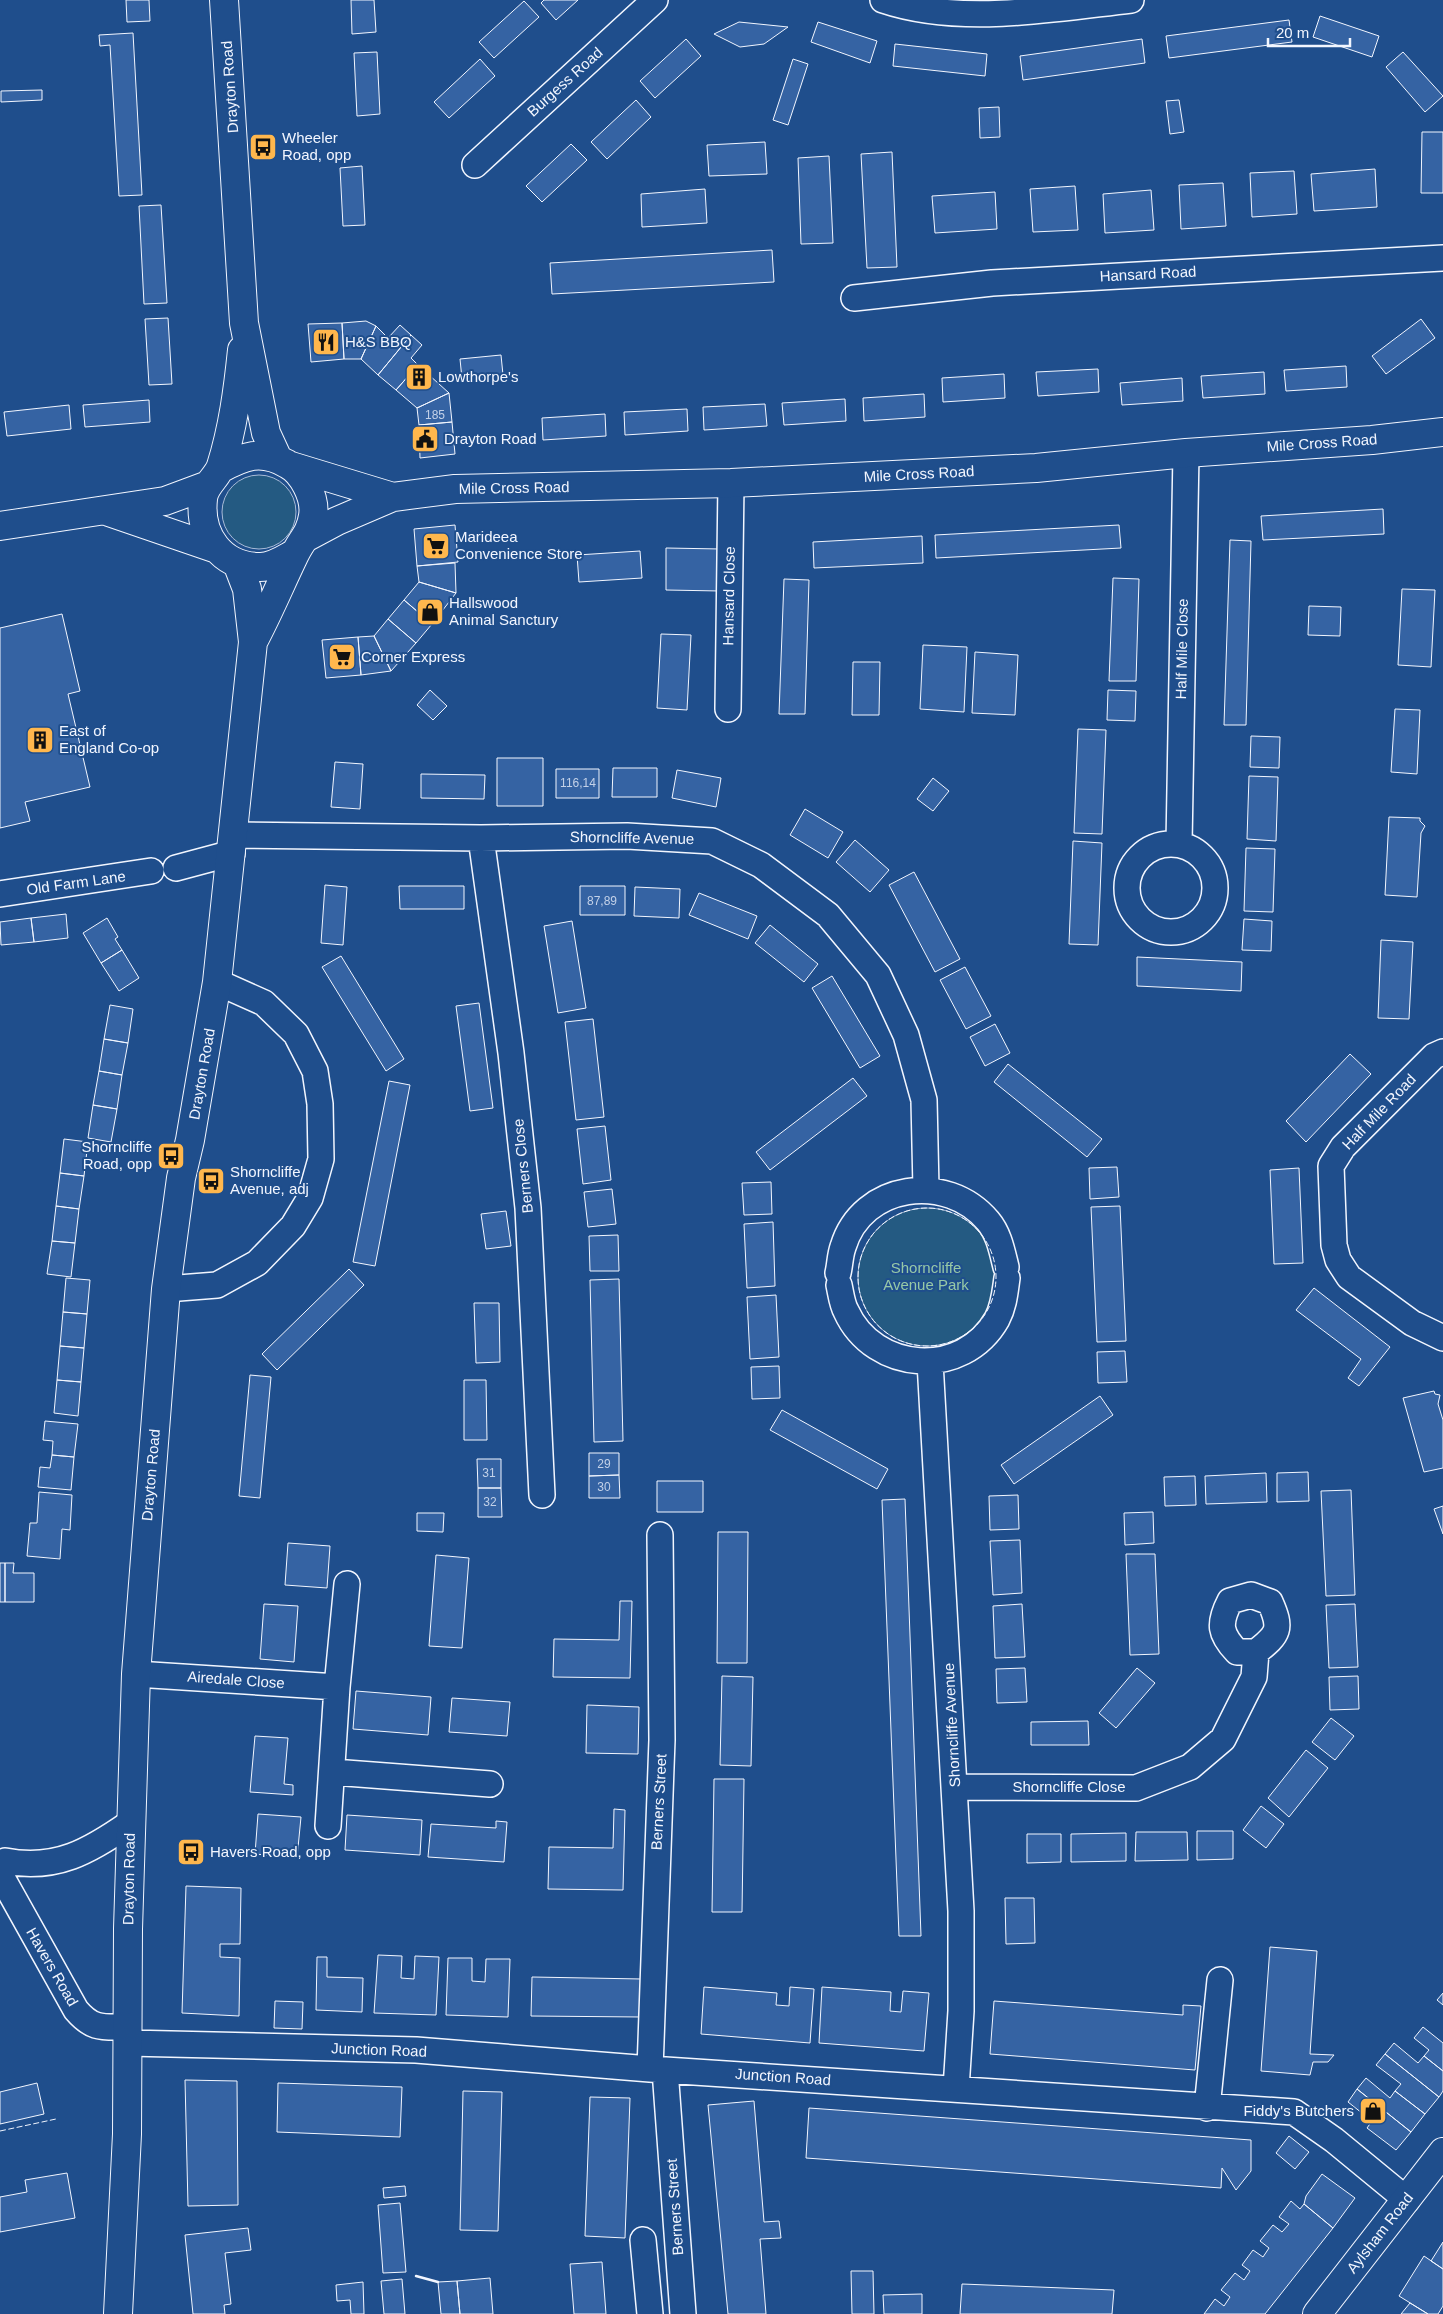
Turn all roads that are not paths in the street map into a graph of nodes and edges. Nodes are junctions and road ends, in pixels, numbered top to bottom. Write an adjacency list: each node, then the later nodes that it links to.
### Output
1 (224, 0): 8 (main road, Drayton Road)
2 (655, 0): 5 (street, Burgess Road)
3 (883, 0): 4 (street)
4 (1131, 0)
5 (475, 165)
6 (1443, 258): 7 (street, Hansard Road)
7 (854, 298)
8 (244, 323): 11 (main road, Drayton Road); 12 (main road, Drayton Road)
9 (1443, 432): 10 (main road, Mile Cross Road)
10 (1186, 453): 13 (main road, Mile Cross Road); 23 (street, Half Mile Close)
11 (285, 462): 12 (main road); 14 (main road, Mile Cross Road); 17 (main road, Drayton Road)
12 (214, 477): 15 (main road); 18 (main road, Drayton Road)
13 (731, 483): 14 (main road, Mile Cross Road); 20 (street, Hansard Close)
14 (393, 497): 17 (main road, Mile Cross Road)
15 (104, 511): 16 (main road); 18 (main road)
16 (0, 526)
17 (301, 545): 18 (main road); 19 (main road, Drayton Road)
18 (227, 556): 19 (main road, Drayton Road)
19 (253, 642): 22 (main road, Drayton Road)
20 (728, 709)
21 (481, 838): 22 (street, Shorncliffe Avenue); 29 (street, Shorncliffe Avenue); 33 (street, Berners Close)
22 (233, 844): 24 (street); 27 (main road, Drayton Road)
23 (1179, 844)
24 (176, 868)
25 (151, 871): 26 (street, Old Farm Lane)
26 (0, 894)
27 (217, 982): 30 (main road, Drayton Road); 30 (street)
28 (1443, 1052): 31 (street, Half Mile Road)
29 (926, 1189): 32 (street); 32 (street)
30 (166, 1289): 37 (main road, Drayton Road)
31 (1443, 1338)
32 (930, 1362): 41 (street, Shorncliffe Avenue)
33 (542, 1495)
34 (660, 1535): 48 (street, Berners Street)
35 (348, 1584): 38 (street)
36 (1256, 1652): 41 (street, Shorncliffe Close)
37 (136, 1674): 38 (street, Airedale Close); 42 (main road, Drayton Road)
38 (337, 1687): 39 (street)
39 (333, 1772): 40 (street); 43 (street)
40 (490, 1784)
41 (956, 1787): 49 (street, Shorncliffe Avenue)
42 (130, 1823): 44 (street); 47 (main road, Drayton Road)
43 (328, 1826)
44 (0, 1863)
45 (0, 1874): 47 (street, Havers Road)
46 (1220, 1980): 50 (street)
47 (128, 2035): 48 (street, Junction Road); 54 (main road, Drayton Road)
48 (658, 2070): 49 (street, Junction Road); 56 (street, Berners Street)
49 (956, 2089): 50 (street, Junction Road)
50 (1207, 2108): 52 (street, Junction Road)
51 (1443, 2152): 52 (main road, Aylsham Road)
52 (1407, 2200): 57 (main road, Aylsham Road)
53 (643, 2240): 55 (street)
54 (118, 2314)
55 (650, 2314)
56 (683, 2314)
57 (1317, 2314)

